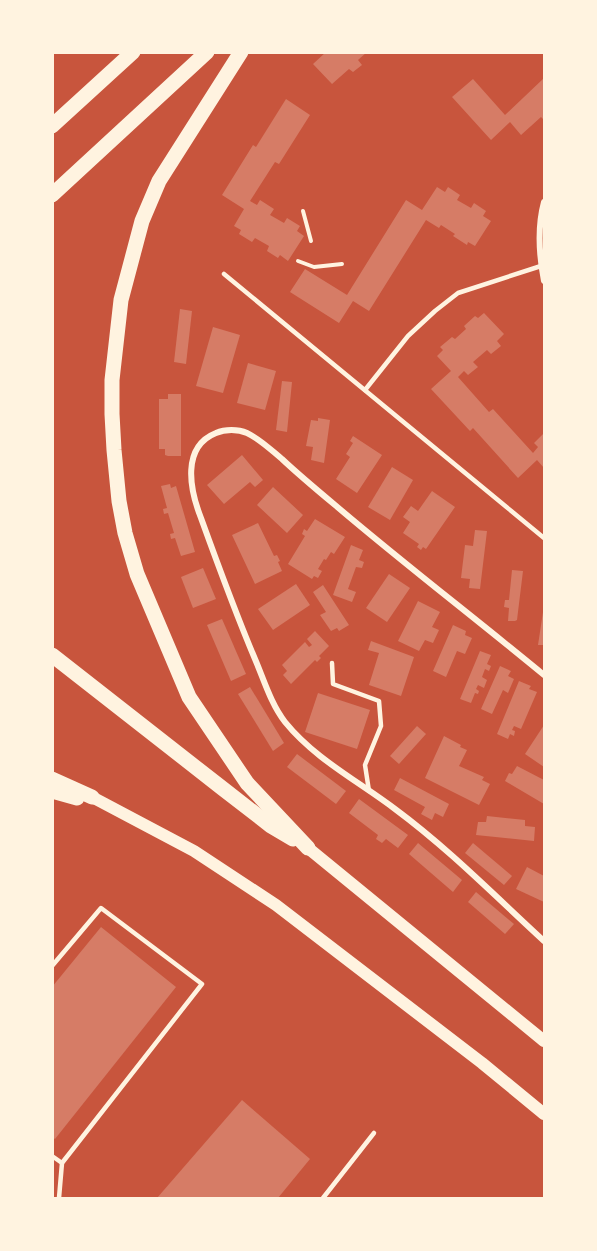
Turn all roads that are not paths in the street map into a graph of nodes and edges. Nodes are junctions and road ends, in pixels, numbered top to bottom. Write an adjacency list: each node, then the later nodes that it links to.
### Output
1 (133, 52): 4 (highway)
2 (207, 52): 5 (highway)
3 (241, 52): 19 (highway)
4 (52, 126)
5 (52, 195)
6 (544, 202): 7 (street)
7 (541, 266): 9 (street); 10 (lane)
8 (224, 274): 10 (lane)
9 (544, 281)
10 (365, 390): 11 (lane)
11 (544, 538)
12 (52, 655): 19 (highway)
13 (332, 663): 17 (lane)
14 (544, 675): 17 (street)
15 (52, 779): 18 (highway)
16 (52, 791): 18 (highway)
17 (369, 791): 20 (street)
18 (92, 797): 23 (main road)
19 (308, 849): 22 (main road)
20 (544, 939)
21 (52, 966): 26 (lane)
22 (544, 1041)
23 (544, 1114)
24 (374, 1133): 28 (lane)
25 (52, 1156): 26 (lane)
26 (62, 1163): 27 (lane)
27 (59, 1198)
28 (323, 1198)

